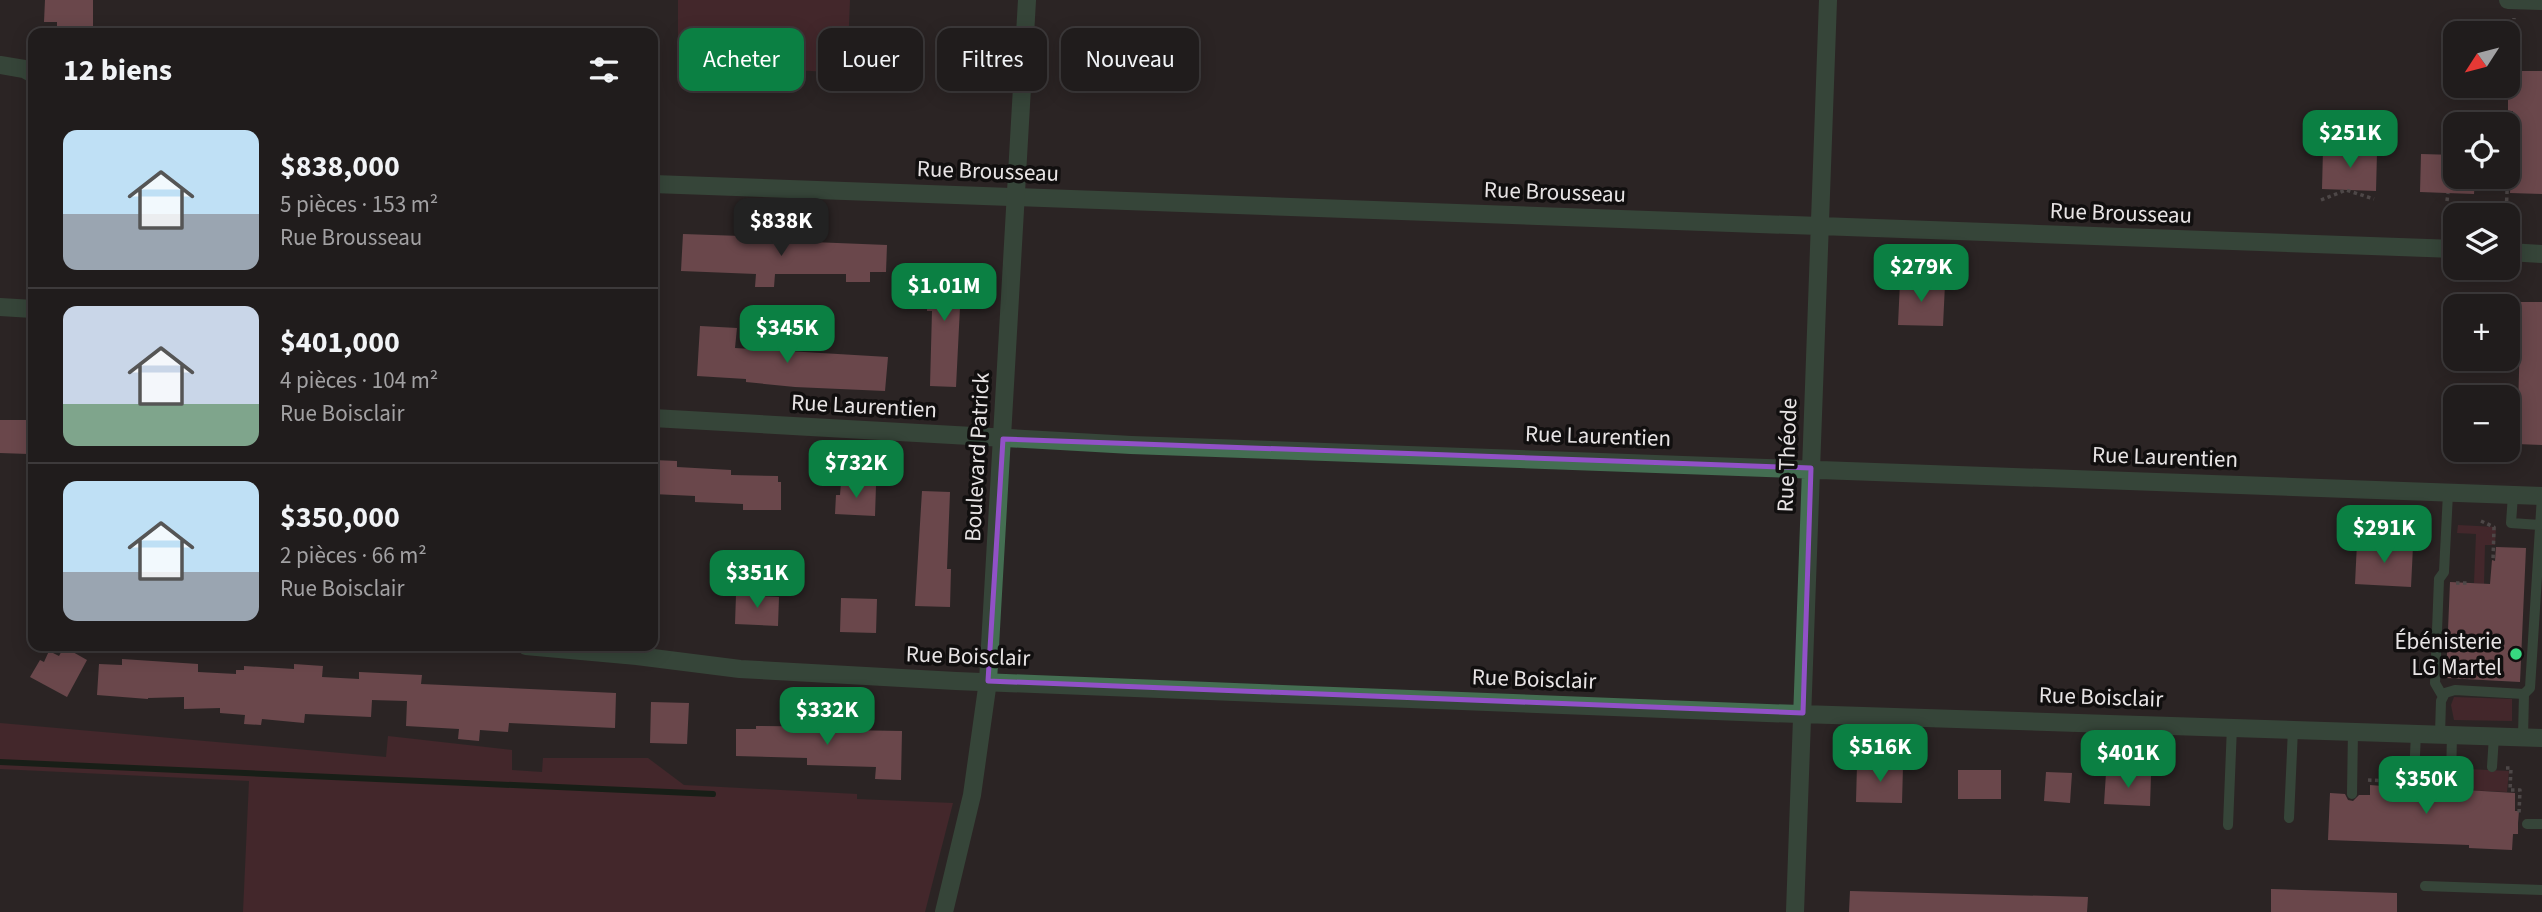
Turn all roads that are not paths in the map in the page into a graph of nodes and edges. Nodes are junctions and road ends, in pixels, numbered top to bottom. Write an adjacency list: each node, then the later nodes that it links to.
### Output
1 (1027, 0): 9 (street, Boulevard Patrick)
2 (1828, 0): 10 (street, Rue Théode)
3 (2508, 0): 4 (street)
4 (2515, 0): 5 (street)
5 (2542, 1)
6 (0, 65): 7 (street)
7 (28, 71)
8 (658, 184): 9 (street, Rue Brousseau)
9 (1017, 196): 10 (street, Rue Brousseau); 17 (street, Boulevard Patrick)
10 (1819, 227): 11 (street, Rue Brousseau); 18 (street, Rue Théode)
11 (2443, 249)
12 (2520, 253): 13 (street)
13 (2542, 254)
14 (0, 307): 15 (street)
15 (28, 309)
16 (658, 418): 17 (street, Rue Laurentien)
17 (1003, 439): 18 (street, Rue Laurentien); 24 (street, Boulevard Patrick)
18 (1811, 468): 19 (street, Rue Laurentien); 27 (street, Rue Théode)
19 (2448, 493): 20 (street, Rue Laurentien); 26 (lane)
20 (2513, 495): 21 (street, Rue Laurentien); 22 (lane)
21 (2542, 496): 22 (lane)
22 (2540, 525): 25 (lane)
23 (581, 651): 24 (street, Rue Boisclair)
24 (988, 681): 27 (street, Rue Boisclair); 46 (street, Boulevard Patrick)
25 (2524, 694): 26 (lane); 34 (lane)
26 (2442, 695): 32 (lane)
27 (1803, 713): 28 (street, Rue Boisclair); 47 (street, Rue Théode)
28 (2232, 726): 29 (street, Rue Boisclair); 43 (lane)
29 (2294, 729): 30 (street, Rue Boisclair); 40 (lane)
30 (2353, 731): 31 (street, Rue Boisclair); 39 (lane)
31 (2416, 733): 32 (street, Rue Boisclair); 37 (lane)
32 (2446, 734): 33 (street, Rue Boisclair); 38 (lane)
33 (2494, 736): 34 (street, Rue Boisclair); 36 (lane)
34 (2524, 737): 35 (street, Rue Boisclair)
35 (2542, 738)
36 (2493, 767)
37 (2414, 777)
38 (2451, 780)
39 (2352, 794)
40 (2289, 818)
41 (2523, 824): 42 (lane)
42 (2542, 824)
43 (2228, 825)
44 (2425, 886): 45 (lane)
45 (2542, 891)
46 (944, 912)
47 (1795, 912)

